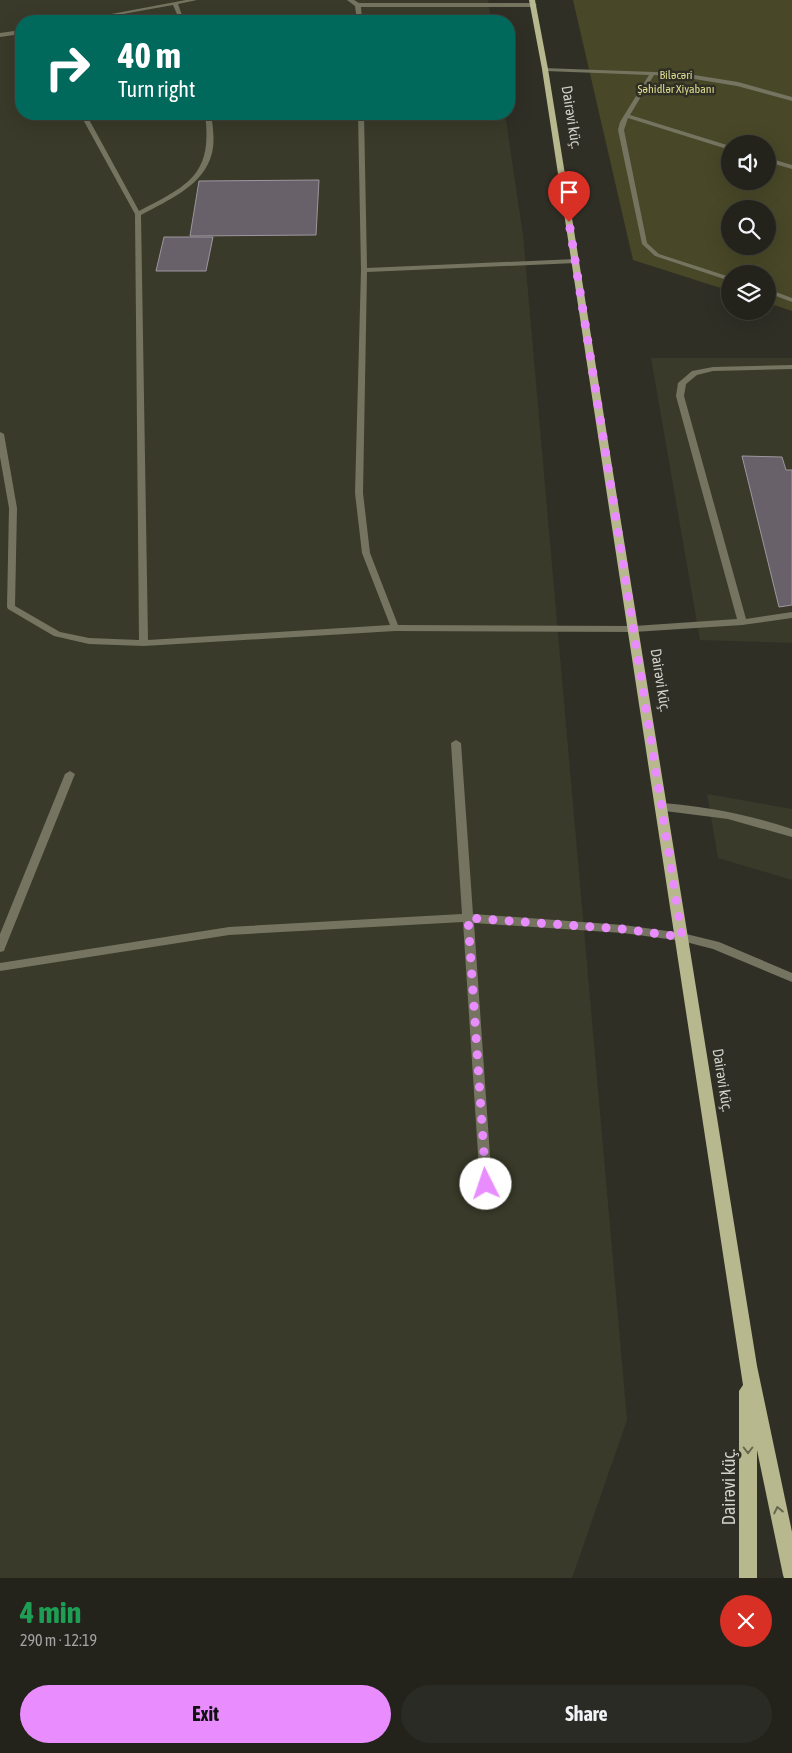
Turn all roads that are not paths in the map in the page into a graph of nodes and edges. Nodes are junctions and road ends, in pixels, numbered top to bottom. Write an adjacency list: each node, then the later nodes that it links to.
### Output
1 (145, 0): 7 (street)
2 (194, 0): 5 (street)
3 (350, 0): 6 (street)
4 (533, 2): 6 (street); 13 (main road, Dairəvi küç.)
5 (175, 3): 7 (street); 9 (street)
6 (358, 5): 10 (street)
7 (152, 7): 8 (street)
8 (109, 15)
9 (180, 15)
10 (359, 15)
11 (15, 33): 12 (street)
12 (0, 35)
13 (545, 68): 14 (street); 24 (main road, Dairəvi küç.)
14 (653, 73): 15 (street); 16 (street)
15 (792, 99)
16 (627, 116): 20 (street); 26 (street)
17 (86, 120): 23 (street)
18 (209, 120): 23 (street)
19 (361, 120): 25 (street)
20 (721, 145)
21 (776, 163): 22 (street)
22 (792, 168)
23 (138, 214): 35 (street)
24 (576, 261): 25 (street); 34 (main road, Dairəvi küç.)
25 (364, 270): 33 (street)
26 (721, 276)
27 (776, 295): 28 (street)
28 (792, 300)
29 (792, 367): 32 (street)
30 (0, 436): 35 (street)
31 (792, 615): 32 (street)
32 (742, 622): 34 (street)
33 (395, 628): 34 (street); 35 (street)
34 (634, 629): 38 (main road, Dairəvi küç.)
35 (144, 643)
36 (456, 743): 40 (street)
37 (70, 774): 42 (street)
38 (661, 807): 39 (street); 41 (main road, Dairəvi küç.)
39 (792, 834)
40 (468, 918): 41 (street); 43 (street); 45 (street)
41 (682, 937): 44 (street); 46 (main road, Dairəvi küç.)
42 (0, 948)
43 (0, 967)
44 (792, 978)
45 (486, 1184)
46 (748, 1366): 47 (main road, Dairəvi küç., one-way to 46); 48 (main road, Dairəvi küç., one-way to 48)
47 (792, 1575)
48 (748, 1578)

